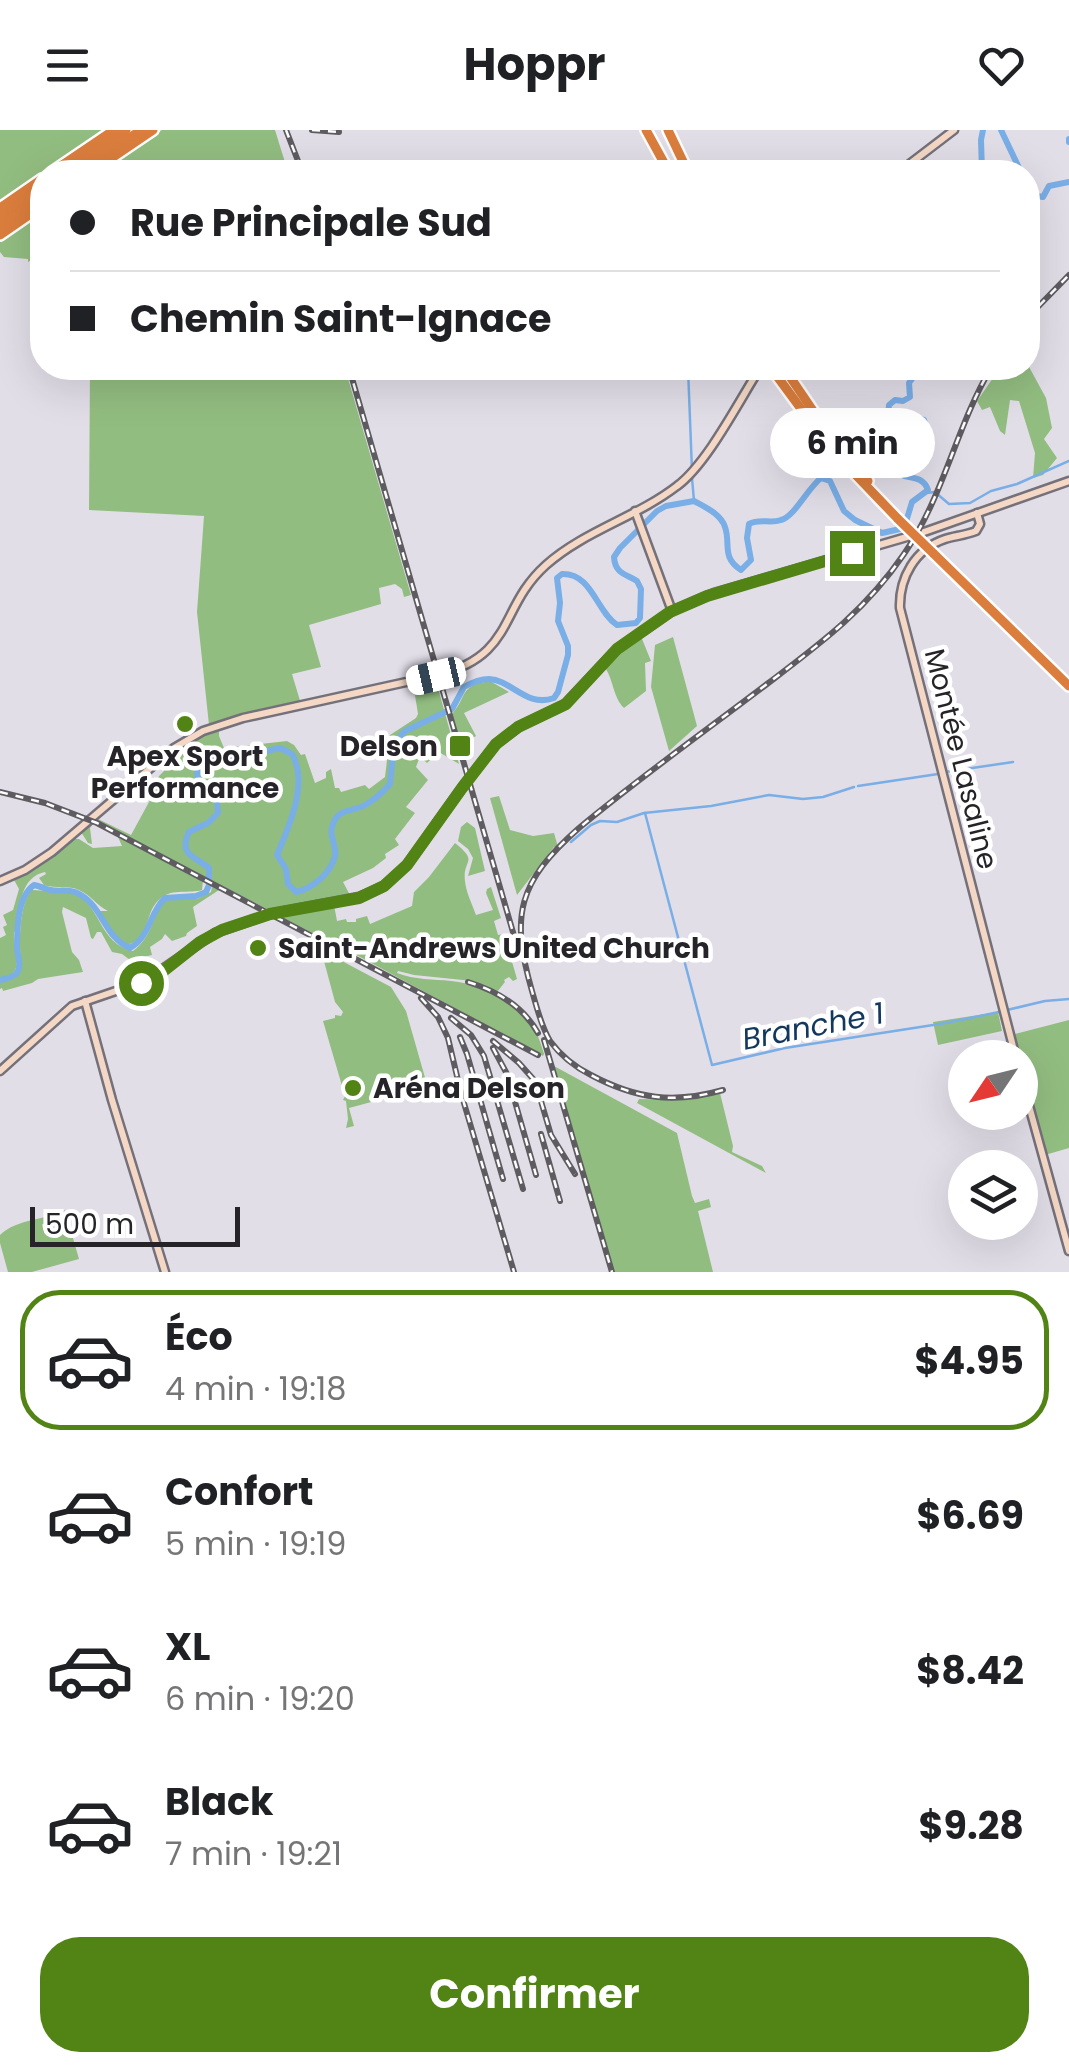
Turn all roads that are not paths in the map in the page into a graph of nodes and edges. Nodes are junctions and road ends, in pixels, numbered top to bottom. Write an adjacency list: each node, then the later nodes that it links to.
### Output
1 (114, 130): 9 (highway)
2 (126, 130): 10 (highway)
3 (141, 130): 8 (highway)
4 (153, 130): 8 (highway); 12 (highway)
5 (649, 130): 13 (highway)
6 (668, 130): 14 (highway)
7 (954, 130): 15 (street)
8 (124, 142): 11 (highway)
9 (70, 160)
10 (82, 160)
11 (97, 160)
12 (109, 160)
13 (665, 160)
14 (682, 160)
15 (915, 160)
16 (30, 187): 19 (highway)
17 (30, 196): 21 (highway)
18 (30, 205): 22 (highway)
19 (0, 208)
20 (30, 214): 23 (highway)
21 (0, 216)
22 (0, 226)
23 (0, 235)
24 (752, 380): 28 (street)
25 (780, 380): 30 (highway)
26 (792, 380): 30 (highway)
27 (1069, 481): 29 (street)
28 (635, 511): 31 (street); 33 (street)
29 (978, 513): 31 (street); 35 (street, Montée Lasaline)
30 (900, 517): 32 (highway, bridge)
31 (672, 611): 34 (street)
32 (1069, 683)
33 (0, 881)
34 (84, 1001): 36 (street); 39 (street)
35 (1011, 1040)
36 (0, 1071)
37 (1036, 1130): 38 (street)
38 (1069, 1251)
39 (165, 1272)

